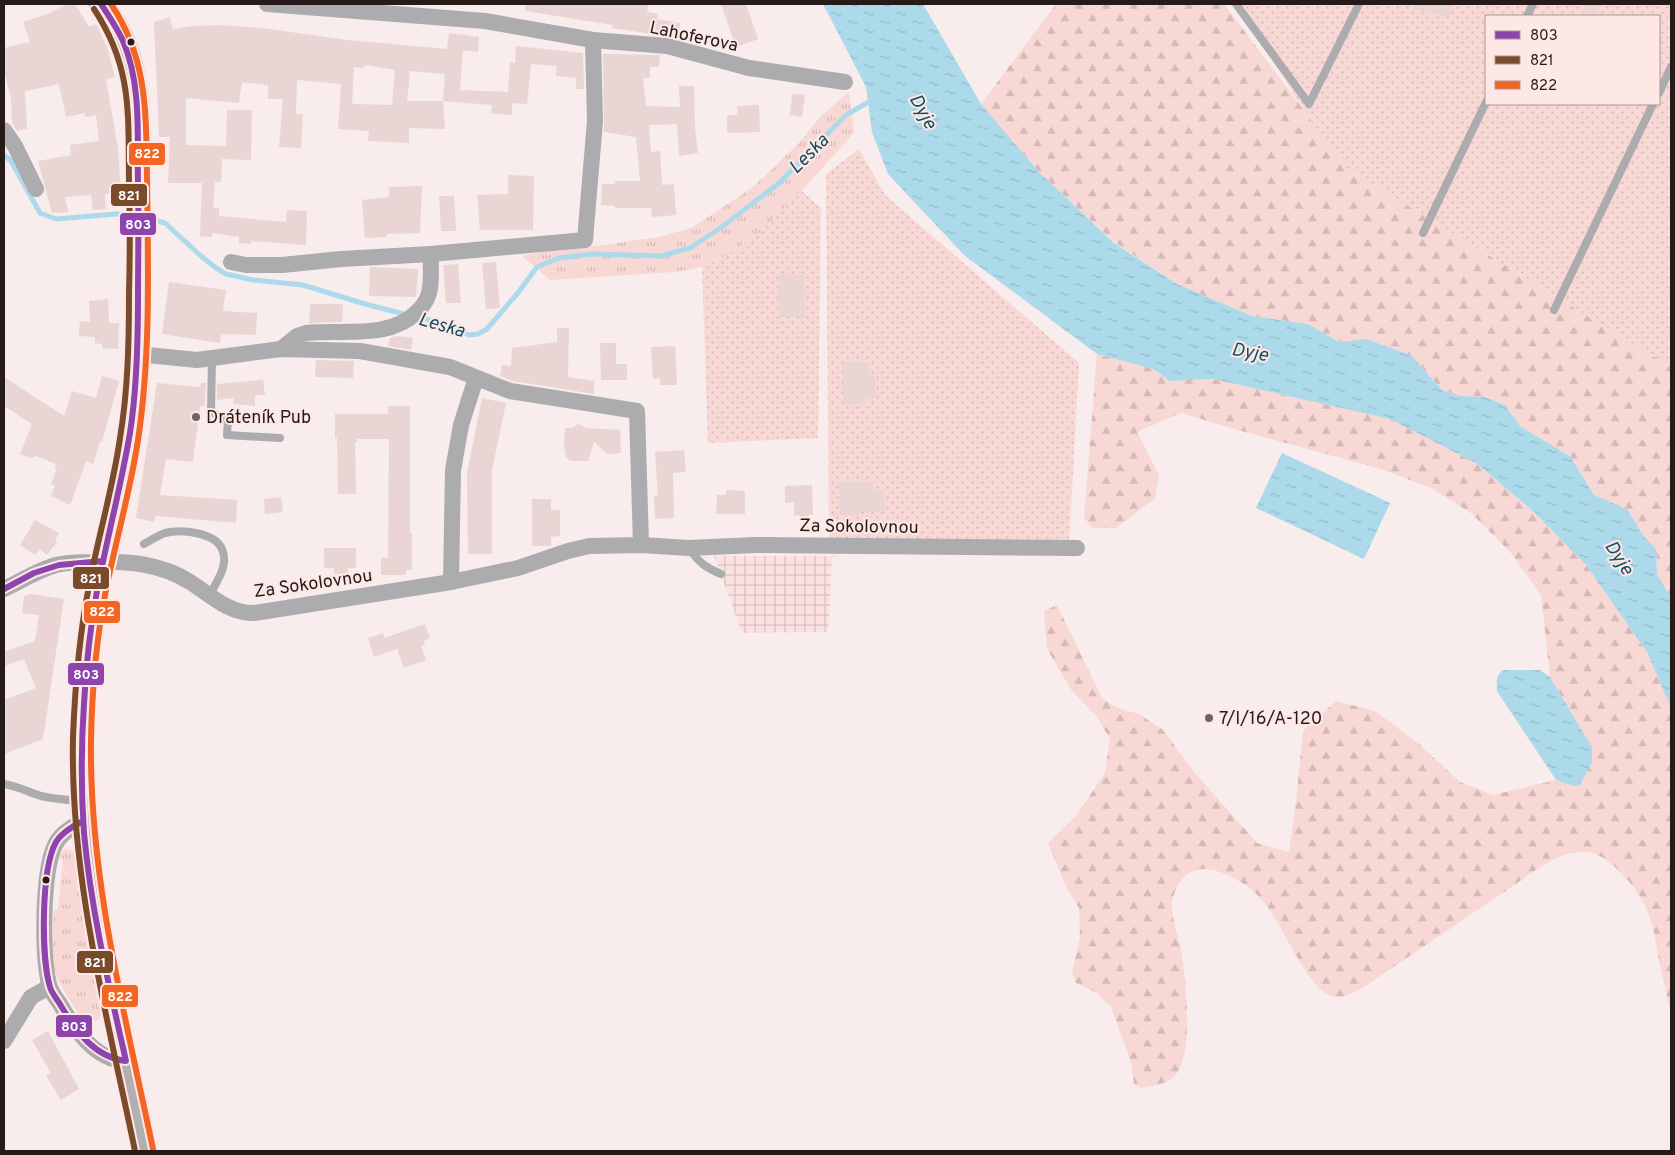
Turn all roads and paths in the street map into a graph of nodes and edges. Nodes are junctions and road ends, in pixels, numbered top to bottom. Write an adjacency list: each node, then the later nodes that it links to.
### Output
1 (267, 4): 5 (street, Lahoferova)
2 (1236, 4): 3 (lane)
3 (1359, 4)
4 (104, 5): 18 (main road)
5 (593, 40): 7 (street, Lahoferova); 14 (street)
6 (1671, 67): 8 (lane)
7 (845, 82)
8 (1660, 91)
9 (1485, 104): 13 (lane)
10 (1653, 105): 16 (lane)
11 (4, 130): 12 (street)
12 (36, 189)
13 (1423, 233)
14 (431, 254): 15 (street); 17 (street)
15 (230, 262)
16 (1554, 310)
17 (281, 349): 19 (street); 20 (street)
18 (138, 354): 19 (street); 26 (main road)
19 (212, 359): 21 (lane)
20 (476, 378): 23 (street); 28 (street)
21 (280, 438)
22 (144, 544): 30 (lane)
23 (641, 546): 24 (street, Za Sokolovnou); 28 (street, Za Sokolovnou)
24 (690, 548): 25 (street, Za Sokolovnou); 27 (lane)
25 (1077, 548)
26 (103, 561): 29 (street, Za Sokolovnou); 30 (street, Za Sokolovnou); 32 (main road)
27 (721, 574)
28 (451, 582): 30 (street, Za Sokolovnou)
29 (4, 589)
30 (210, 595)
31 (4, 784): 32 (lane)
32 (83, 811): 33 (street); 35 (main road)
33 (49, 987): 34 (street); 35 (street)
34 (4, 1041)
35 (126, 1061): 36 (main road)
36 (144, 1151)

